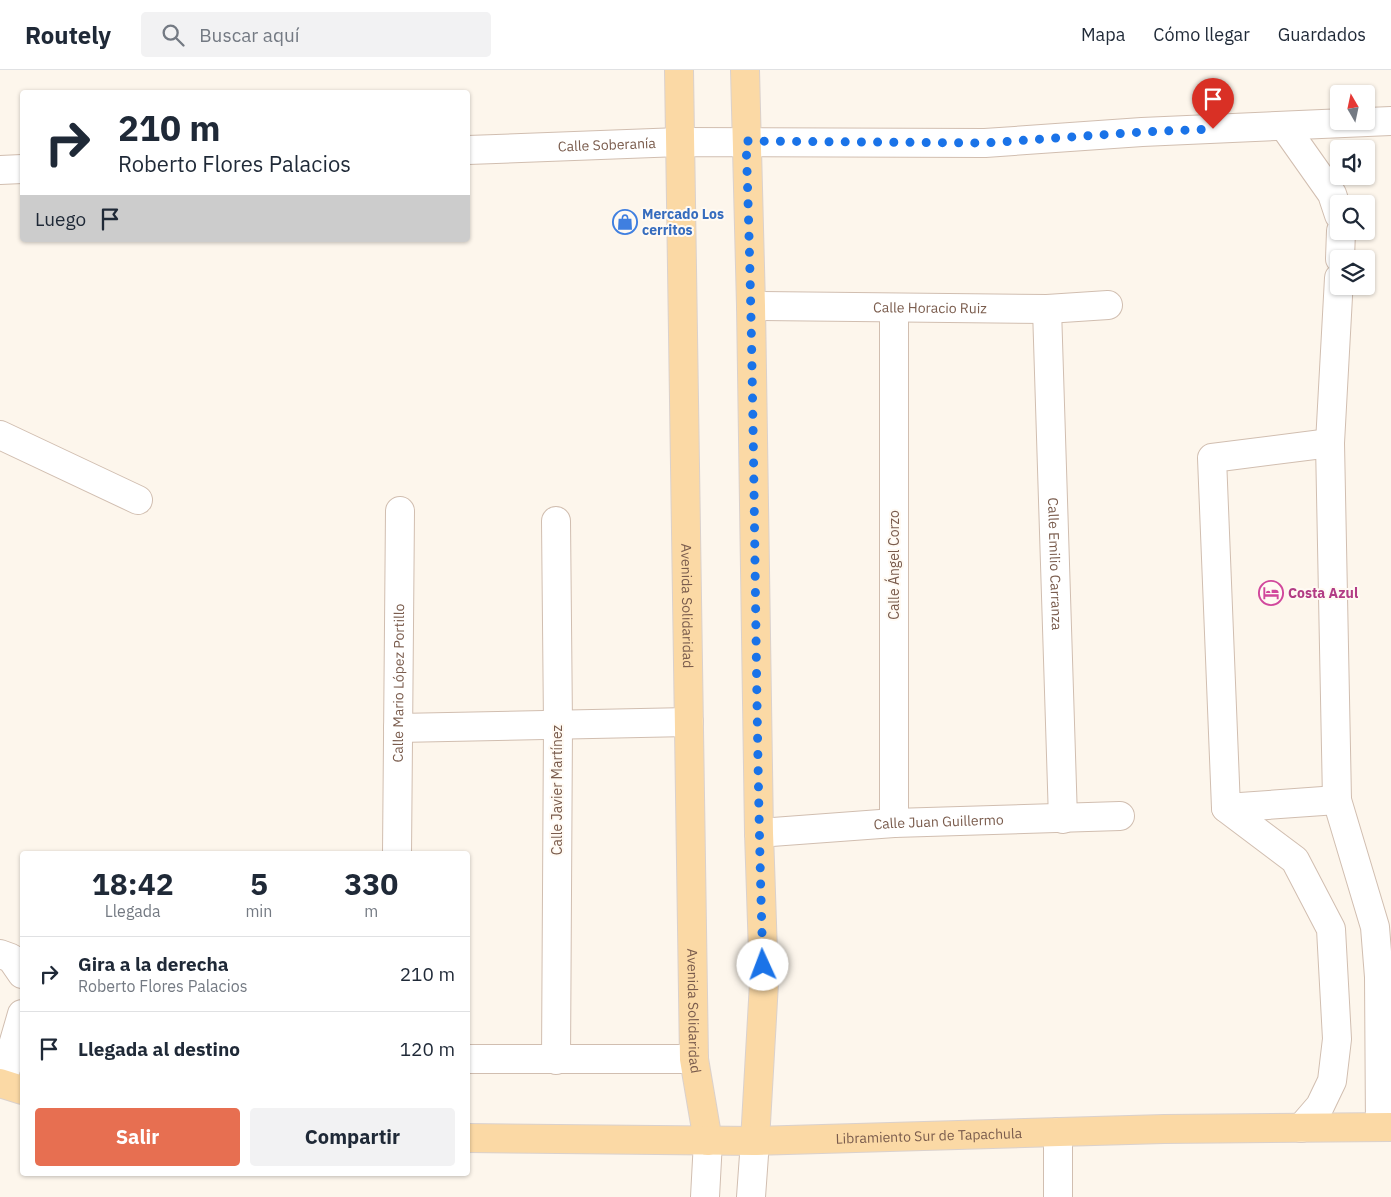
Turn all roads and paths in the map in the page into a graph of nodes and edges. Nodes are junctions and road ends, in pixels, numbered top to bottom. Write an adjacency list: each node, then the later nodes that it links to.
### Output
1 (679, 70): 6 (main road, Avenida Solidaridad)
2 (745, 70): 5 (main road)
3 (1391, 121): 4 (street, Calle Soberanía)
4 (1284, 126): 5 (street, Calle Soberanía); 10 (street)
5 (746, 141): 6 (street, Calle Soberanía); 12 (main road)
6 (680, 142): 7 (street, Calle Soberanía); 21 (main road, Avenida Solidaridad)
7 (470, 150)
8 (20, 169): 9 (street)
9 (0, 170)
10 (1332, 195)
11 (1338, 295): 17 (street)
12 (752, 306): 14 (street, Calle Horacio Ruiz); 29 (main road)
13 (1108, 306): 15 (street, Calle Horacio Ruiz)
14 (894, 308): 15 (street, Calle Horacio Ruiz); 28 (street, Calle Ángel Corzo)
15 (1047, 309): 27 (street, Calle Emilio Carranza)
16 (0, 435): 18 (street)
17 (1330, 442): 24 (street); 25 (street)
18 (138, 500)
19 (400, 511): 23 (street, Calle Mario López Portillo)
20 (556, 521): 22 (street, Calle Javier Martínez)
21 (689, 722): 22 (street); 35 (main road, Avenida Solidaridad)
22 (558, 725): 23 (street); 36 (street, Calle Javier Martínez)
23 (398, 728): 30 (street, Calle Mario López Portillo)
24 (1338, 800): 25 (street); 38 (street)
25 (1226, 808): 39 (street)
26 (1120, 816): 27 (street, Calle Juan Guillermo)
27 (1063, 819): 28 (street, Calle Juan Guillermo)
28 (894, 823): 29 (street, Calle Juan Guillermo)
29 (759, 833): 43 (main road)
30 (397, 851)
31 (0, 954): 32 (street)
32 (20, 971)
33 (20, 1024): 37 (street)
34 (470, 1059): 36 (street)
35 (694, 1059): 36 (street); 42 (main road, Avenida Solidaridad)
36 (556, 1060)
37 (8, 1085)
38 (1386, 1127): 39 (main road, Libramiento Sur de Tapachula)
39 (1302, 1128): 40 (main road, Libramiento Sur de Tapachula)
40 (1058, 1132): 43 (main road, Libramiento Sur de Tapachula); 46 (street)
41 (470, 1138): 42 (main road, Libramiento Sur de Tapachula)
42 (708, 1141): 43 (main road, Libramiento Sur de Tapachula); 44 (street)
43 (755, 1141): 45 (street)
44 (705, 1197)
45 (751, 1197)
46 (1058, 1197)

